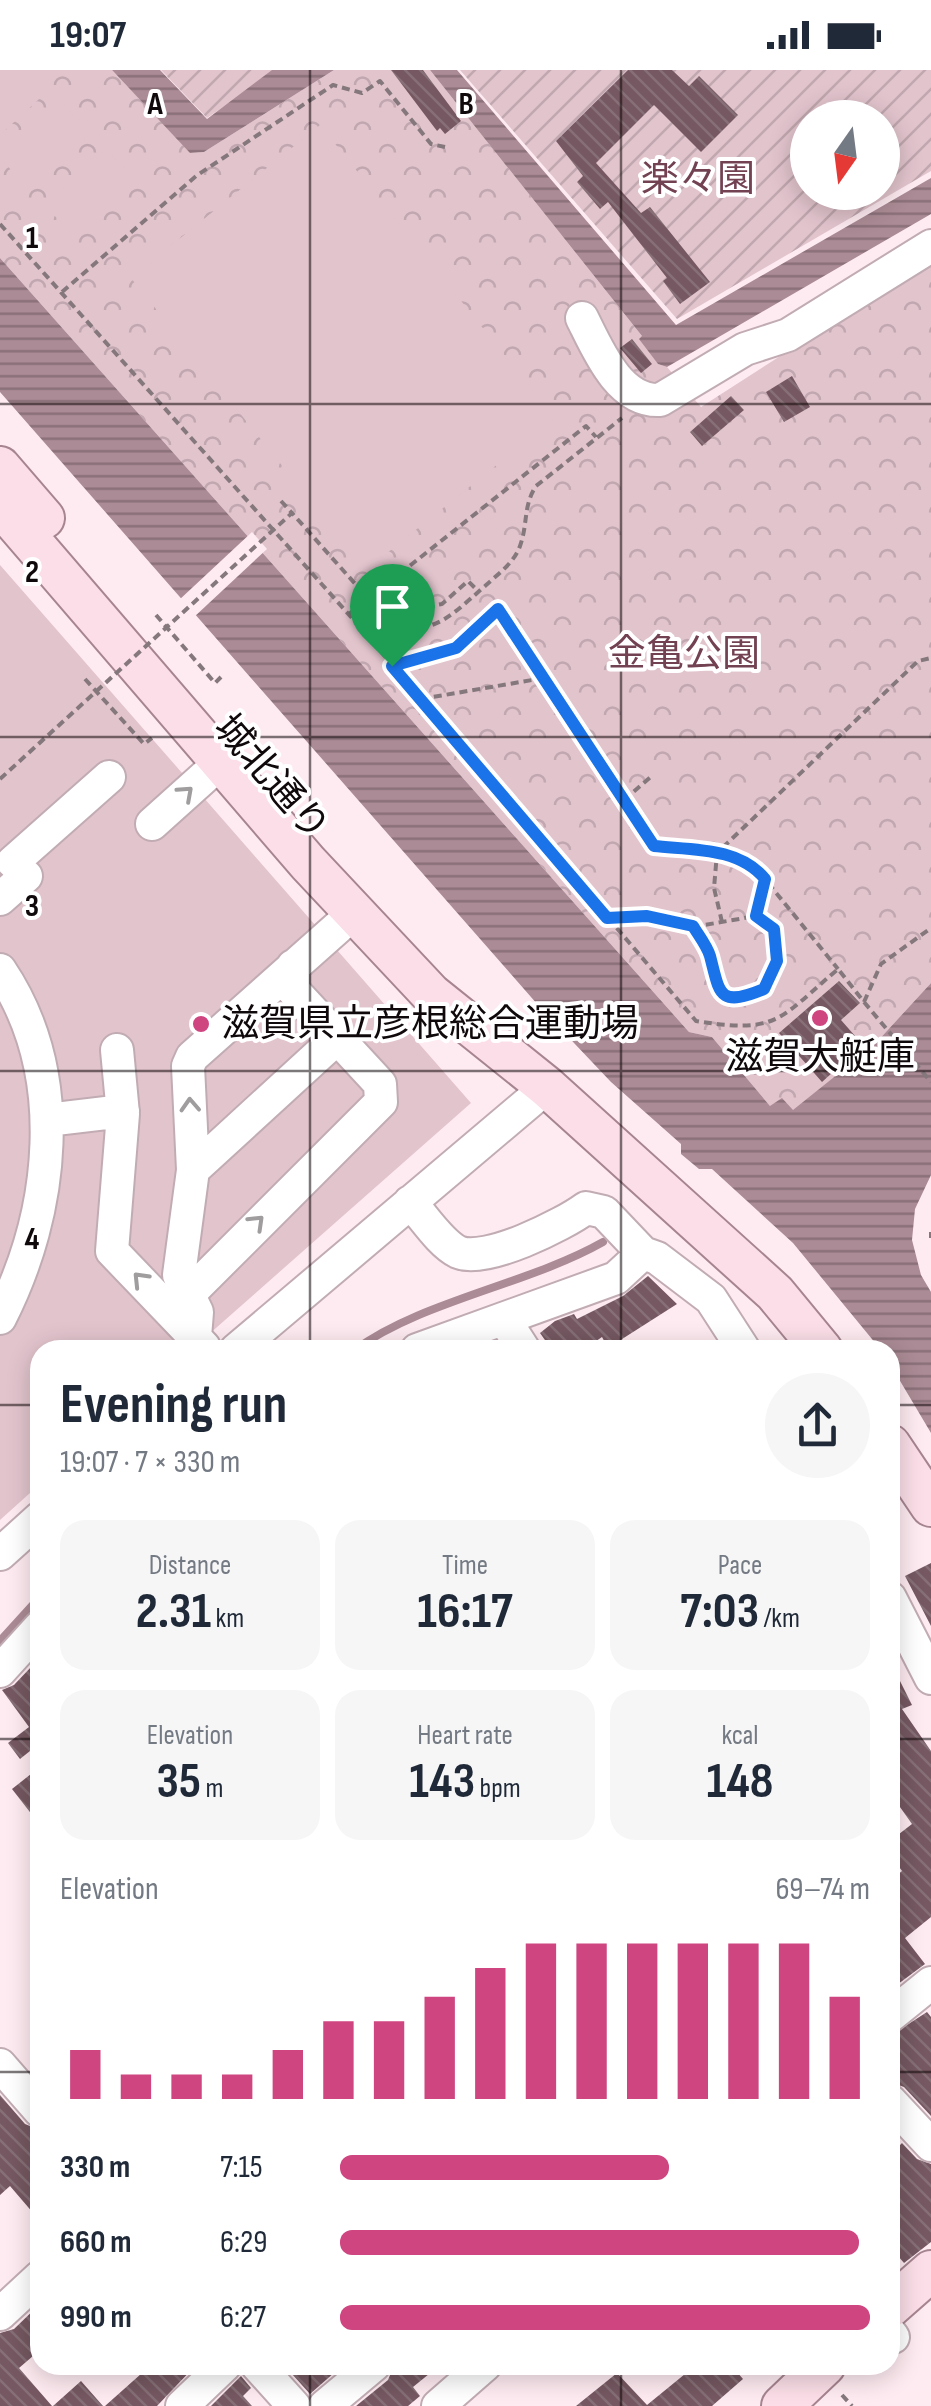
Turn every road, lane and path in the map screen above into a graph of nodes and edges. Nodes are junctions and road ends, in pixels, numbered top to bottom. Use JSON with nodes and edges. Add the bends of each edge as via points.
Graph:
{"nodes":[{"id":1,"x":445,"y":147,"type":"dead end"},
{"id":2,"x":0,"y":224,"type":"edge"},
{"id":3,"x":931,"y":246,"type":"edge"},
{"id":4,"x":62,"y":292,"type":"junction"},
{"id":5,"x":582,"y":318,"type":"dead end"},
{"id":6,"x":603,"y":432,"type":"dead end"},
{"id":7,"x":596,"y":437,"type":"junction"},
{"id":8,"x":0,"y":466,"type":"edge"},
{"id":9,"x":281,"y":501,"type":"dead end"},
{"id":10,"x":0,"y":505,"type":"edge"},
{"id":11,"x":292,"y":513,"type":"junction"},
{"id":12,"x":383,"y":588,"type":"junction"},
{"id":13,"x":478,"y":593,"type":"junction"},
{"id":14,"x":349,"y":614,"type":"junction"},
{"id":15,"x":156,"y":615,"type":"dead end"},
{"id":16,"x":166,"y":628,"type":"junction"},
{"id":17,"x":931,"y":658,"type":"edge"},
{"id":18,"x":392,"y":666,"type":"junction"},
{"id":19,"x":221,"y":678,"type":"dead end"},
{"id":20,"x":544,"y":678,"type":"junction"},
{"id":21,"x":85,"y":679,"type":"dead end"},
{"id":22,"x":96,"y":691,"type":"junction"},
{"id":23,"x":421,"y":700,"type":"junction"},
{"id":24,"x":152,"y":738,"type":"dead end"},
{"id":25,"x":221,"y":762,"type":"junction"},
{"id":26,"x":652,"y":775,"type":"dead end"},
{"id":27,"x":109,"y":777,"type":"dead end"},
{"id":28,"x":0,"y":779,"type":"edge"},
{"id":29,"x":624,"y":800,"type":"junction"},
{"id":30,"x":152,"y":824,"type":"dead end"},
{"id":31,"x":717,"y":853,"type":"junction"},
{"id":32,"x":10,"y":860,"type":"edge"},
{"id":33,"x":765,"y":879,"type":"junction"},
{"id":34,"x":0,"y":898,"type":"edge"},
{"id":35,"x":354,"y":913,"type":"junction"},
{"id":36,"x":756,"y":916,"type":"junction"},
{"id":37,"x":607,"y":918,"type":"junction"},
{"id":38,"x":722,"y":922,"type":"junction"},
{"id":39,"x":693,"y":926,"type":"junction"},
{"id":40,"x":931,"y":928,"type":"edge"},
{"id":41,"x":293,"y":966,"type":"junction"},
{"id":42,"x":838,"y":969,"type":"junction"},
{"id":43,"x":0,"y":970,"type":"edge"},
{"id":44,"x":864,"y":1002,"type":"junction"},
{"id":45,"x":336,"y":1039,"type":"junction"},
{"id":46,"x":116,"y":1050,"type":"dead end"},
{"id":47,"x":931,"y":1082,"type":"edge"},
{"id":48,"x":546,"y":1087,"type":"junction"},
{"id":49,"x":122,"y":1111,"type":"junction"},
{"id":50,"x":47,"y":1120,"type":"junction"},
{"id":51,"x":192,"y":1170,"type":"junction"},
{"id":52,"x":410,"y":1202,"type":"junction"},
{"id":53,"x":643,"y":1253,"type":"junction"},
{"id":54,"x":190,"y":1292,"type":"junction"},
{"id":55,"x":0,"y":1318,"type":"edge"},
{"id":56,"x":504,"y":1319,"type":"junction"},
{"id":57,"x":197,"y":1340,"type":"edge"},
{"id":58,"x":201,"y":1340,"type":"edge"},
{"id":59,"x":248,"y":1340,"type":"edge"},
{"id":60,"x":445,"y":1340,"type":"edge"},
{"id":61,"x":518,"y":1340,"type":"edge"},
{"id":62,"x":738,"y":1340,"type":"edge"},
{"id":63,"x":814,"y":1340,"type":"edge"},
{"id":64,"x":900,"y":1460,"type":"edge"},
{"id":65,"x":931,"y":1506,"type":"edge"},
{"id":66,"x":30,"y":1527,"type":"edge"},
{"id":67,"x":0,"y":1554,"type":"edge"},
{"id":68,"x":900,"y":1618,"type":"edge"},
{"id":69,"x":30,"y":1638,"type":"edge"},
{"id":70,"x":0,"y":1671,"type":"edge"},
{"id":71,"x":931,"y":1678,"type":"edge"},
{"id":72,"x":931,"y":1983,"type":"edge"},
{"id":73,"x":900,"y":2008,"type":"edge"},
{"id":74,"x":0,"y":2064,"type":"edge"},
{"id":75,"x":30,"y":2099,"type":"edge"},
{"id":76,"x":931,"y":2271,"type":"edge"},
{"id":77,"x":30,"y":2286,"type":"edge"},
{"id":78,"x":0,"y":2314,"type":"edge"},
{"id":79,"x":900,"y":2314,"type":"edge"},
{"id":80,"x":215,"y":2375,"type":"edge"},
{"id":81,"x":266,"y":2375,"type":"edge"},
{"id":82,"x":362,"y":2375,"type":"edge"},
{"id":83,"x":474,"y":2375,"type":"edge"},
{"id":84,"x":815,"y":2375,"type":"edge"},
{"id":85,"x":182,"y":2406,"type":"edge"},
{"id":86,"x":294,"y":2406,"type":"edge"},
{"id":87,"x":325,"y":2406,"type":"edge"},
{"id":88,"x":438,"y":2406,"type":"edge"},
{"id":89,"x":782,"y":2406,"type":"edge"}],
"edges":[{"from":1,"to":4,"type":"path","via":[[431,144],[380,81],[362,93],[333,85],[196,176]]},
{"from":2,"to":4,"type":"path"},
{"from":3,"to":5,"type":"street","via":[[788,335],[744,349],[660,400],[626,388]]},
{"from":4,"to":14,"type":"path"},
{"from":6,"to":7,"type":"path"},
{"from":7,"to":12,"type":"path","via":[[586,426]]},
{"from":7,"to":13,"type":"path","via":[[536,486],[520,548]]},
{"from":8,"to":48,"type":"main road","name":"城北通り"},
{"from":9,"to":11,"type":"path"},
{"from":10,"to":25,"type":"main road","name":"城北通り"},
{"from":11,"to":13,"type":"path","bridge":true,"via":[[391,620],[430,627]]},
{"from":11,"to":16,"type":"path","bridge":true},
{"from":12,"to":13,"type":"path","via":[[408,610],[442,604],[468,580]]},
{"from":12,"to":14,"type":"path"},
{"from":14,"to":18,"type":"path"},
{"from":15,"to":16,"type":"path"},
{"from":16,"to":19,"type":"path","bridge":true,"via":[[215,683]]},
{"from":16,"to":22,"type":"path","bridge":true},
{"from":17,"to":31,"type":"path","via":[[918,660]]},
{"from":18,"to":20,"type":"path","via":[[456,648],[498,609]]},
{"from":18,"to":23,"type":"path"},
{"from":20,"to":23,"type":"path"},
{"from":20,"to":29,"type":"path"},
{"from":21,"to":22,"type":"path"},
{"from":22,"to":24,"type":"path","bridge":true,"via":[[144,744]]},
{"from":22,"to":28,"type":"path","bridge":true},
{"from":23,"to":37,"type":"path"},
{"from":30,"to":25,"type":"street","one_way":true},
{"from":25,"to":35,"type":"main road","name":"城北通り"},
{"from":26,"to":29,"type":"path"},
{"from":27,"to":32,"type":"street"},
{"from":29,"to":31,"type":"path","via":[[654,846]]},
{"from":31,"to":33,"type":"path","via":[[751,862]]},
{"from":31,"to":38,"type":"path","via":[[714,888]]},
{"from":32,"to":34,"type":"street"},
{"from":33,"to":36,"type":"path"},
{"from":33,"to":42,"type":"path"},
{"from":35,"to":41,"type":"street"},
{"from":35,"to":48,"type":"main road","name":"城北通り","via":[[431,994]]},
{"from":36,"to":38,"type":"path"},
{"from":36,"to":39,"type":"path","via":[[774,929],[777,961],[764,989],[741,998],[724,994],[713,981],[709,953]]},
{"from":37,"to":39,"type":"path","via":[[647,916]]},
{"from":37,"to":42,"type":"path","via":[[696,1022],[774,1024]]},
{"from":38,"to":39,"type":"path"},
{"from":40,"to":44,"type":"path","via":[[882,964]]},
{"from":41,"to":45,"type":"street","via":[[293,990]]},
{"from":51,"to":41,"type":"street","one_way":true,"via":[[192,1057]]},
{"from":42,"to":44,"type":"path"},
{"from":43,"to":50,"type":"street","via":[[31,1038]]},
{"from":44,"to":47,"type":"path"},
{"from":45,"to":51,"type":"street"},
{"from":54,"to":45,"type":"street","one_way":true,"via":[[381,1102],[380,1084]]},
{"from":46,"to":49,"type":"street"},
{"from":48,"to":52,"type":"street"},
{"from":48,"to":63,"type":"main road","name":"城北通り","via":[[776,1292]]},
{"from":49,"to":50,"type":"street"},
{"from":57,"to":49,"type":"street","one_way":true,"via":[[112,1251]]},
{"from":50,"to":55,"type":"street","via":[[37,1232]]},
{"from":51,"to":54,"type":"street","via":[[179,1274]]},
{"from":52,"to":53,"type":"street","via":[[454,1251],[476,1258],[568,1222],[586,1208],[604,1212]]},
{"from":52,"to":59,"type":"street"},
{"from":53,"to":56,"type":"street","via":[[616,1278]]},
{"from":53,"to":62,"type":"street","via":[[711,1299]]},
{"from":54,"to":58,"type":"street"},
{"from":56,"to":60,"type":"street"},
{"from":56,"to":61,"type":"street"},
{"from":64,"to":65,"type":"main road"},
{"from":66,"to":67,"type":"street"},
{"from":68,"to":71,"type":"street"},
{"from":69,"to":70,"type":"street"},
{"from":72,"to":73,"type":"street"},
{"from":74,"to":75,"type":"street"},
{"from":76,"to":79,"type":"main road"},
{"from":77,"to":78,"type":"street"},
{"from":80,"to":85,"type":"street"},
{"from":81,"to":86,"type":"street"},
{"from":82,"to":87,"type":"street"},
{"from":83,"to":88,"type":"street"},
{"from":84,"to":89,"type":"main road"}]}
